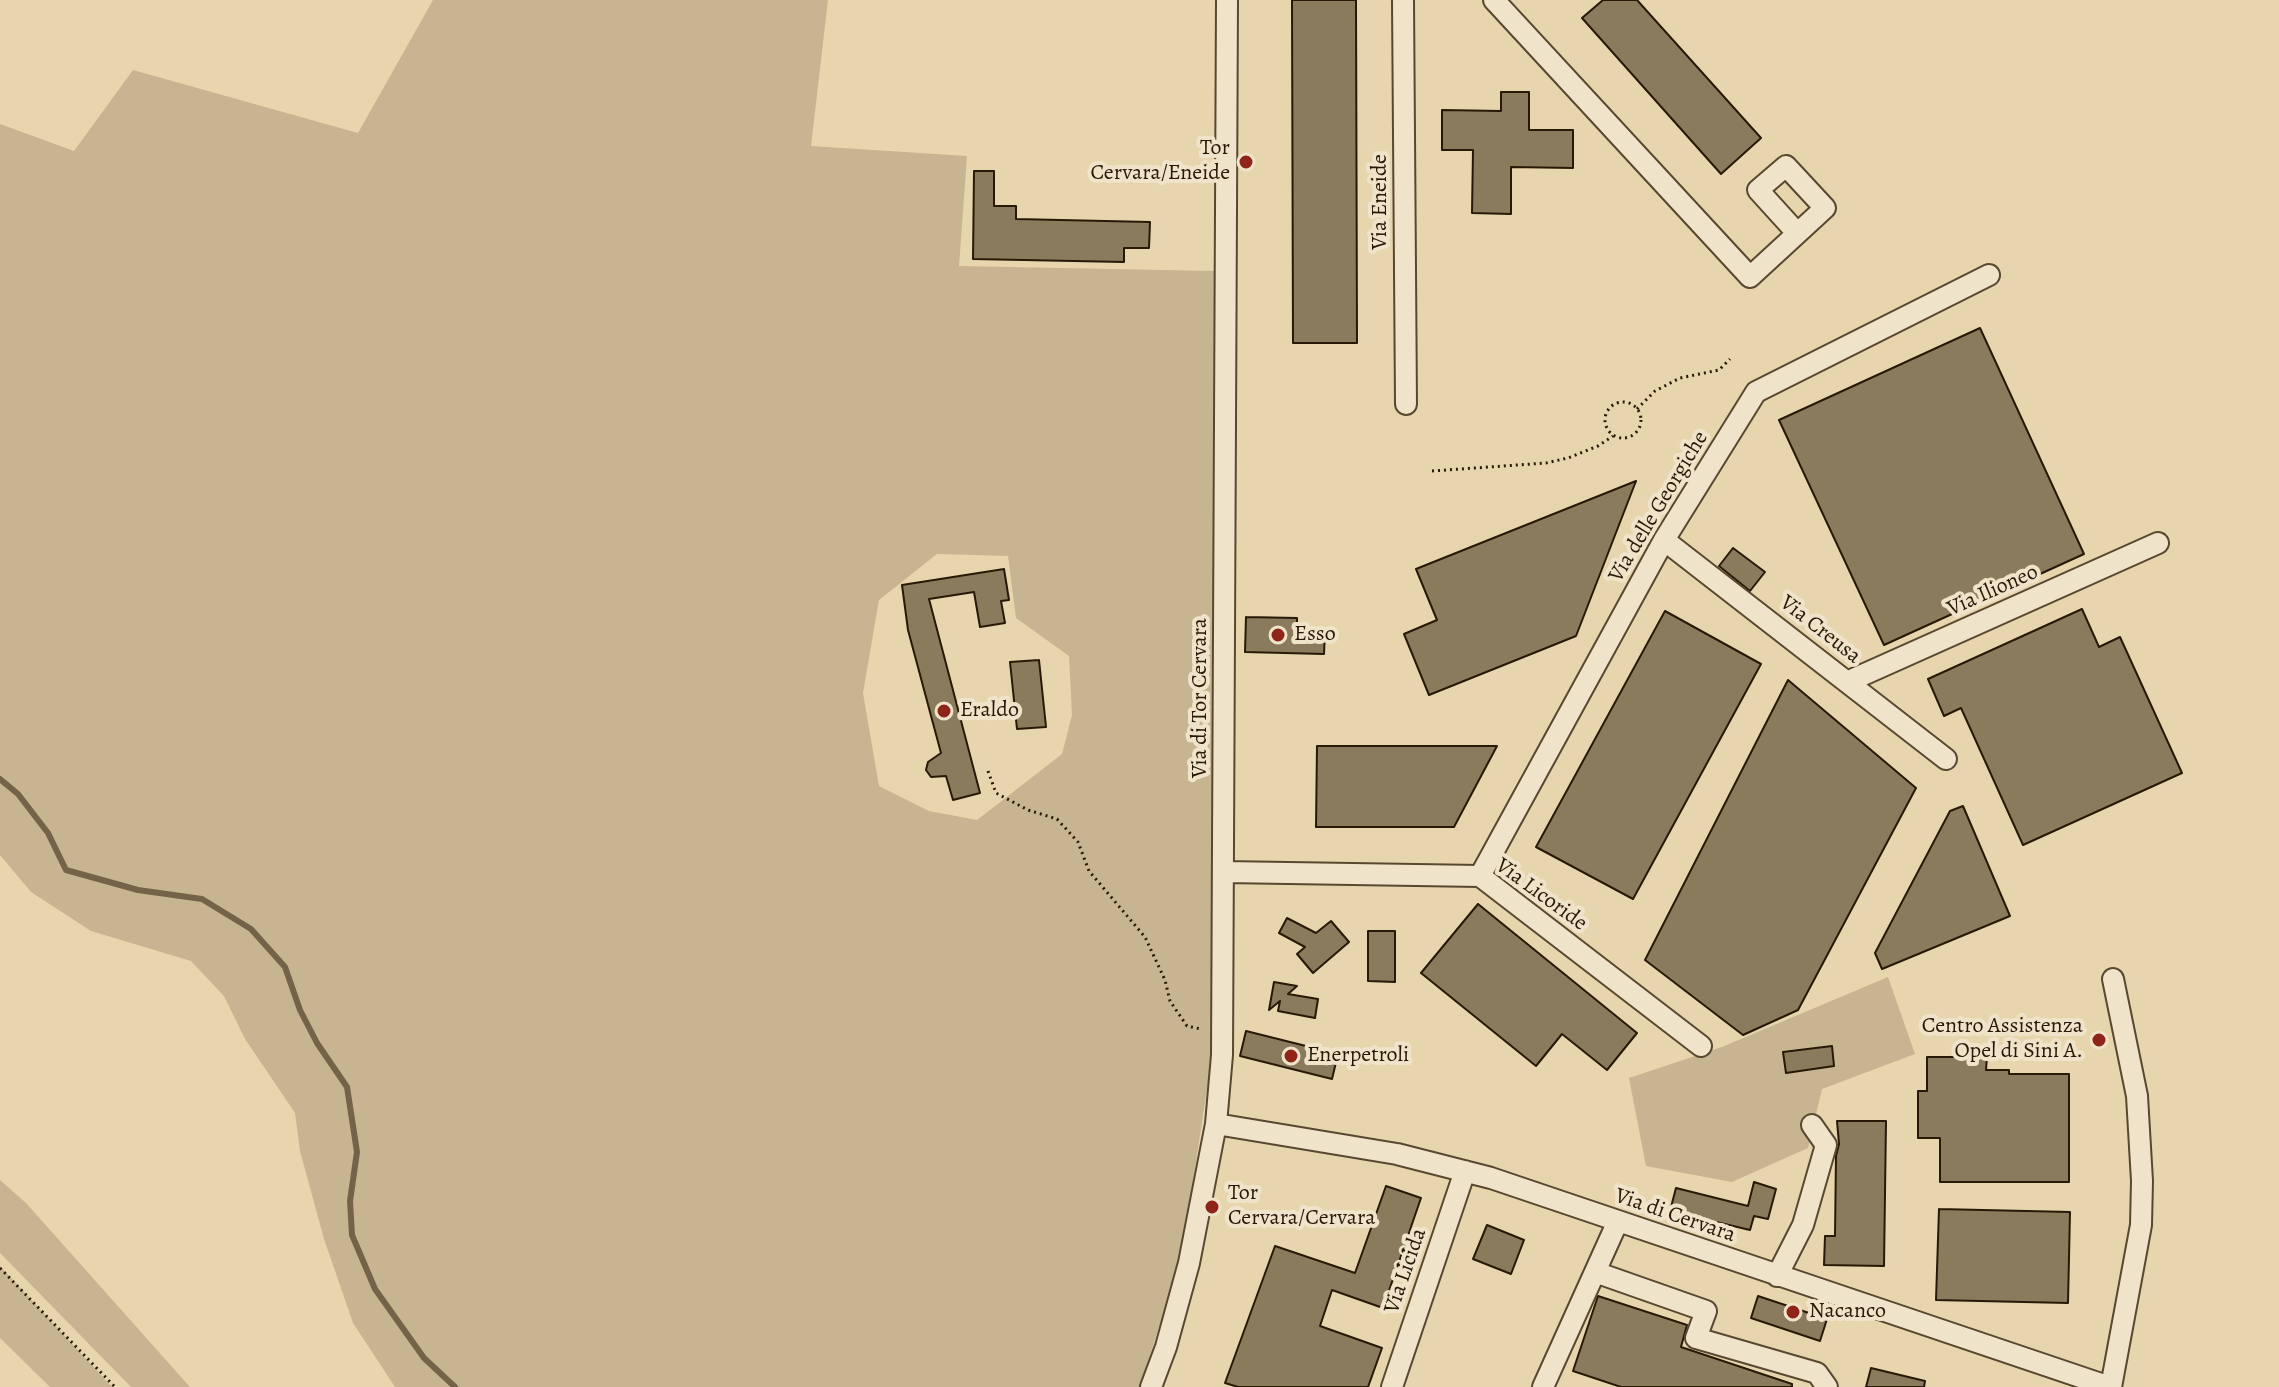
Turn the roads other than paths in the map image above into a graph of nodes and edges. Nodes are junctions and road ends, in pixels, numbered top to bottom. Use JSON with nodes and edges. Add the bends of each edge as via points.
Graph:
{"nodes":[{"id":1,"x":1227,"y":0,"type":"edge"},
{"id":2,"x":1403,"y":0,"type":"edge"},
{"id":3,"x":1494,"y":0,"type":"edge"},
{"id":4,"x":1797,"y":233,"type":"dead end"},
{"id":5,"x":1989,"y":275,"type":"dead end"},
{"id":6,"x":1406,"y":404,"type":"dead end"},
{"id":7,"x":1664,"y":540,"type":"junction"},
{"id":8,"x":2158,"y":543,"type":"dead end"},
{"id":9,"x":1847,"y":682,"type":"junction"},
{"id":10,"x":1946,"y":759,"type":"dead end"},
{"id":11,"x":1224,"y":872,"type":"junction"},
{"id":12,"x":1480,"y":876,"type":"junction"},
{"id":13,"x":2113,"y":979,"type":"dead end"},
{"id":14,"x":1701,"y":1046,"type":"dead end"},
{"id":15,"x":1216,"y":1124,"type":"junction"},
{"id":16,"x":1812,"y":1125,"type":"dead end"},
{"id":17,"x":1465,"y":1171,"type":"junction"},
{"id":18,"x":1618,"y":1221,"type":"junction"},
{"id":19,"x":1595,"y":1272,"type":"junction"},
{"id":20,"x":1777,"y":1276,"type":"junction"},
{"id":21,"x":1151,"y":1387,"type":"edge"},
{"id":22,"x":1392,"y":1387,"type":"edge"},
{"id":23,"x":1543,"y":1387,"type":"edge"},
{"id":24,"x":1827,"y":1387,"type":"edge"},
{"id":25,"x":2110,"y":1387,"type":"edge"}],
"edges":[{"from":1,"to":11,"type":"street","name":"Via di Tor Cervara"},
{"from":2,"to":6,"type":"street","name":"Via Eneide"},
{"from":3,"to":4,"type":"street","via":[[1750,277]]},
{"from":5,"to":7,"type":"street","name":"Via delle Georgiche","via":[[1756,392]]},
{"from":7,"to":9,"type":"street","name":"Via Creusa"},
{"from":7,"to":12,"type":"street","name":"Via delle Georgiche"},
{"from":8,"to":9,"type":"street","name":"Via Ilioneo"},
{"from":9,"to":10,"type":"street","name":"Via Creusa"},
{"from":11,"to":12,"type":"street","name":"Via Licoride"},
{"from":11,"to":15,"type":"street","name":"Via di Tor Cervara"},
{"from":12,"to":14,"type":"street","name":"Via Licoride"},
{"from":13,"to":25,"type":"street","via":[[2137,1096],[2142,1181],[2141,1225]]},
{"from":15,"to":17,"type":"street","name":"Via di Cervara","via":[[1397,1154]]},
{"from":15,"to":21,"type":"street","name":"Via di Tor Cervara","via":[[1184,1284]]},
{"from":16,"to":20,"type":"street","via":[[1826,1145],[1803,1225]]},
{"from":17,"to":18,"type":"street","name":"Via di Cervara"},
{"from":17,"to":22,"type":"street","name":"Via Licida"},
{"from":18,"to":19,"type":"street"},
{"from":18,"to":20,"type":"street","name":"Via di Cervara"},
{"from":19,"to":23,"type":"street"},
{"from":19,"to":24,"type":"street","via":[[1706,1311],[1696,1338],[1817,1373]]},
{"from":20,"to":25,"type":"street","name":"Via di Cervara"}]}
